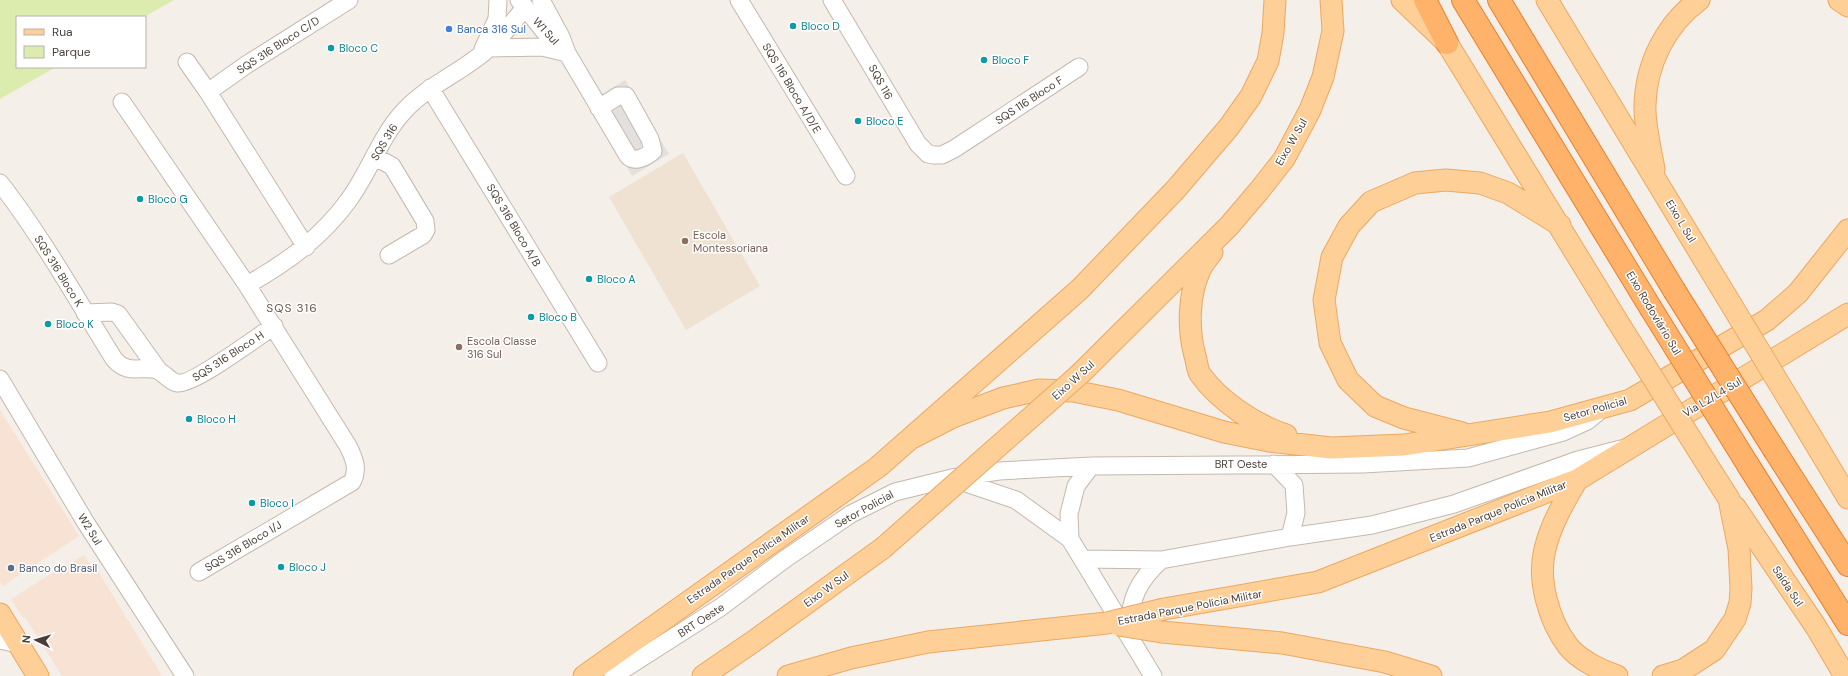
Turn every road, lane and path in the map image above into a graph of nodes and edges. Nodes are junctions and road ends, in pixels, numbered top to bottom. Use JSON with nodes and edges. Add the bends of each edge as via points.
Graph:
{"nodes":[{"id":1,"x":350,"y":0,"type":"edge"},
{"id":2,"x":498,"y":0,"type":"edge"},
{"id":3,"x":541,"y":0,"type":"edge"},
{"id":4,"x":739,"y":0,"type":"edge"},
{"id":5,"x":832,"y":0,"type":"edge"},
{"id":6,"x":1275,"y":0,"type":"edge"},
{"id":7,"x":1331,"y":0,"type":"edge"},
{"id":8,"x":1402,"y":0,"type":"edge"},
{"id":9,"x":1425,"y":0,"type":"edge"},
{"id":10,"x":1464,"y":0,"type":"edge"},
{"id":11,"x":1499,"y":0,"type":"edge"},
{"id":12,"x":1547,"y":0,"type":"edge"},
{"id":13,"x":1699,"y":0,"type":"edge"},
{"id":14,"x":1839,"y":0,"type":"edge"},
{"id":15,"x":522,"y":4,"type":"edge"},
{"id":16,"x":1848,"y":6,"type":"edge"},
{"id":17,"x":1446,"y":43,"type":"junction"},
{"id":18,"x":484,"y":52,"type":"junction"},
{"id":19,"x":567,"y":53,"type":"junction"},
{"id":20,"x":187,"y":62,"type":"dead end"},
{"id":21,"x":1079,"y":68,"type":"dead end"},
{"id":22,"x":430,"y":88,"type":"junction"},
{"id":23,"x":208,"y":92,"type":"junction"},
{"id":24,"x":122,"y":102,"type":"dead end"},
{"id":25,"x":599,"y":108,"type":"dead end"},
{"id":26,"x":980,"y":133,"type":"joint"},
{"id":27,"x":375,"y":157,"type":"junction"},
{"id":28,"x":846,"y":176,"type":"dead end"},
{"id":29,"x":1656,"y":179,"type":"junction"},
{"id":30,"x":0,"y":183,"type":"edge"},
{"id":31,"x":1560,"y":225,"type":"junction"},
{"id":32,"x":1229,"y":226,"type":"junction"},
{"id":33,"x":1848,"y":230,"type":"edge"},
{"id":34,"x":306,"y":246,"type":"junction"},
{"id":35,"x":389,"y":255,"type":"dead end"},
{"id":36,"x":247,"y":285,"type":"junction"},
{"id":37,"x":85,"y":313,"type":"junction"},
{"id":38,"x":1848,"y":314,"type":"edge"},
{"id":39,"x":274,"y":326,"type":"junction"},
{"id":40,"x":598,"y":363,"type":"dead end"},
{"id":41,"x":159,"y":371,"type":"junction"},
{"id":42,"x":0,"y":379,"type":"edge"},
{"id":43,"x":1605,"y":407,"type":"junction"},
{"id":44,"x":1471,"y":436,"type":"junction"},
{"id":45,"x":910,"y":439,"type":"junction"},
{"id":46,"x":1631,"y":447,"type":"junction"},
{"id":47,"x":1331,"y":448,"type":"junction"},
{"id":48,"x":1274,"y":464,"type":"junction"},
{"id":49,"x":1091,"y":466,"type":"junction"},
{"id":50,"x":952,"y":478,"type":"junction"},
{"id":51,"x":1576,"y":480,"type":"junction"},
{"id":52,"x":1842,"y":480,"type":"edge"},
{"id":53,"x":1848,"y":498,"type":"edge"},
{"id":54,"x":1729,"y":499,"type":"junction"},
{"id":55,"x":1290,"y":537,"type":"junction"},
{"id":56,"x":1070,"y":539,"type":"junction"},
{"id":57,"x":784,"y":559,"type":"joint"},
{"id":58,"x":1083,"y":559,"type":"junction"},
{"id":59,"x":1161,"y":560,"type":"junction"},
{"id":60,"x":1848,"y":565,"type":"edge"},
{"id":61,"x":199,"y":572,"type":"dead end"},
{"id":62,"x":0,"y":614,"type":"edge"},
{"id":63,"x":1107,"y":623,"type":"junction"},
{"id":64,"x":1848,"y":624,"type":"edge"},
{"id":65,"x":1130,"y":641,"type":"junction"},
{"id":66,"x":9,"y":642,"type":"edge"},
{"id":67,"x":38,"y":676,"type":"edge"},
{"id":68,"x":185,"y":676,"type":"edge"},
{"id":69,"x":584,"y":676,"type":"edge"},
{"id":70,"x":613,"y":676,"type":"edge"},
{"id":71,"x":703,"y":676,"type":"edge"},
{"id":72,"x":788,"y":676,"type":"edge"},
{"id":73,"x":1153,"y":676,"type":"edge"},
{"id":74,"x":1430,"y":676,"type":"edge"},
{"id":75,"x":1617,"y":676,"type":"edge"},
{"id":76,"x":1663,"y":676,"type":"edge"},
{"id":77,"x":1845,"y":676,"type":"edge"}],
"edges":[{"from":1,"to":23,"type":"street","name":"SQS 316 Bloco C/D"},
{"from":2,"to":18,"type":"street","via":[[497,19]]},
{"from":3,"to":19,"type":"street","name":"W1 Sul"},
{"from":4,"to":28,"type":"street","name":"SQS 116 Bloco A/D/E"},
{"from":5,"to":26,"type":"street","name":"SQS 116","via":[[923,150],[934,155],[942,155]]},
{"from":6,"to":45,"type":"main road","via":[[1268,61],[1251,96],[1229,127],[1176,189],[1080,289]]},
{"from":7,"to":32,"type":"main road","name":"Eixo W Sul","via":[[1333,31],[1323,77],[1310,110],[1284,158]]},
{"from":8,"to":17,"type":"main road"},
{"from":9,"to":17,"type":"highway"},
{"from":10,"to":64,"type":"highway","name":"Eixo Rodoviário Sul","bridge":true,"via":[[1650,307]]},
{"from":11,"to":60,"type":"highway","bridge":true,"via":[[1674,290]]},
{"from":12,"to":29,"type":"main road","name":"Eixo L Sul"},
{"from":13,"to":29,"type":"main road","via":[[1686,10],[1665,36],[1650,70],[1644,106]]},
{"from":14,"to":16,"type":"main road"},
{"from":15,"to":18,"type":"street","name":"SQS 316"},
{"from":15,"to":19,"type":"street","name":"W1 Sul","via":[[544,31]]},
{"from":17,"to":31,"type":"main road","name":"Saída Sul"},
{"from":18,"to":19,"type":"street","via":[[542,47]]},
{"from":18,"to":22,"type":"street","name":"SQS 316"},
{"from":19,"to":25,"type":"street"},
{"from":20,"to":23,"type":"street"},
{"from":21,"to":26,"type":"street","name":"SQS 116 Bloco F"},
{"from":22,"to":27,"type":"street","name":"SQS 316","via":[[404,111]]},
{"from":22,"to":40,"type":"street","name":"SQS 316 Bloco A/B"},
{"from":23,"to":34,"type":"street"},
{"from":24,"to":36,"type":"street"},
{"from":27,"to":34,"type":"street","name":"SQS 316","via":[[349,201]]},
{"from":27,"to":35,"type":"street","via":[[392,166],[425,222],[426,230],[423,235]]},
{"from":29,"to":52,"type":"main road","name":"Eixo L Sul","bridge":true,"via":[[1809,433]]},
{"from":30,"to":37,"type":"street","name":"SQS 316 Bloco K","via":[[15,202]]},
{"from":31,"to":44,"type":"main road","via":[[1508,193],[1480,183],[1446,180],[1415,183],[1371,202],[1349,226],[1332,256],[1324,300],[1330,343],[1348,380],[1375,406],[1404,418]]},
{"from":31,"to":54,"type":"main road","name":"Saída Sul","bridge":true},
{"from":32,"to":47,"type":"main road","via":[[1200,270],[1193,291],[1190,320],[1192,344],[1200,373],[1225,401],[1251,420],[1282,433]]},
{"from":32,"to":71,"type":"main road","name":"Eixo W Sul","bridge":true,"via":[[1080,374],[882,548]]},
{"from":33,"to":43,"type":"main road","name":"Setor Policial","via":[[1798,293],[1767,320],[1630,400]]},
{"from":34,"to":36,"type":"street","name":"SQS 316"},
{"from":36,"to":39,"type":"street"},
{"from":37,"to":41,"type":"street","name":"SQS 316 Bloco K","via":[[116,362],[130,370]]},
{"from":37,"to":41,"type":"street","via":[[118,314]]},
{"from":38,"to":46,"type":"main road","name":"Via L2/L4 Sul"},
{"from":39,"to":41,"type":"street","name":"SQS 316 Bloco H","via":[[184,383],[173,382]]},
{"from":39,"to":61,"type":"street","name":"SQS 316 Bloco I/J","via":[[345,441],[353,456],[355,476],[352,482]]},
{"from":42,"to":68,"type":"street","name":"W2 Sul","via":[[86,523]]},
{"from":43,"to":44,"type":"main road","name":"Setor Policial","via":[[1550,422]]},
{"from":43,"to":48,"type":"street","via":[[1563,432],[1468,458],[1363,464]]},
{"from":44,"to":47,"type":"main road","name":"Setor Policial","via":[[1404,446]]},
{"from":45,"to":47,"type":"main road","via":[[953,417],[1003,398],[1039,390],[1066,390],[1118,400],[1224,432],[1269,441]]},
{"from":45,"to":69,"type":"main road","name":"Estrada Parque Polícia Militar","via":[[878,467]]},
{"from":46,"to":51,"type":"main road","name":"Via L2/L4 Sul"},
{"from":46,"to":55,"type":"street","via":[[1578,460],[1454,504],[1372,524]]},
{"from":48,"to":49,"type":"street","name":"BRT Oeste"},
{"from":48,"to":55,"type":"street","name":"BRT Oeste","via":[[1294,485],[1296,513]]},
{"from":49,"to":50,"type":"street","name":"BRT Oeste","via":[[999,471]]},
{"from":49,"to":56,"type":"street","via":[[1076,486],[1069,514]]},
{"from":50,"to":56,"type":"street","via":[[1016,500]]},
{"from":50,"to":57,"type":"street","name":"Setor Policial","via":[[895,492],[851,514]]},
{"from":51,"to":63,"type":"main road","name":"Estrada Parque Polícia Militar","bridge":true,"via":[[1318,582],[1164,609]]},
{"from":51,"to":75,"type":"main road","via":[[1552,524],[1544,550],[1542,588],[1554,623],[1569,648],[1599,670]]},
{"from":52,"to":53,"type":"main road"},
{"from":54,"to":76,"type":"main road","via":[[1739,549],[1741,588],[1735,618],[1714,650],[1683,670]]},
{"from":54,"to":77,"type":"main road","name":"Saída Sul","via":[[1816,627]]},
{"from":55,"to":59,"type":"street"},
{"from":56,"to":58,"type":"street"},
{"from":57,"to":70,"type":"street","name":"BRT Oeste","via":[[721,607]]},
{"from":58,"to":59,"type":"street"},
{"from":58,"to":65,"type":"street"},
{"from":59,"to":65,"type":"street","via":[[1149,571],[1133,596]]},
{"from":62,"to":66,"type":"main road"},
{"from":63,"to":72,"type":"main road","name":"Estrada Parque Polícia Militar","via":[[928,642],[851,658]]},
{"from":63,"to":74,"type":"main road","bridge":true,"via":[[1162,632],[1282,643],[1385,662]]},
{"from":65,"to":73,"type":"street"},
{"from":66,"to":67,"type":"main road"}]}
